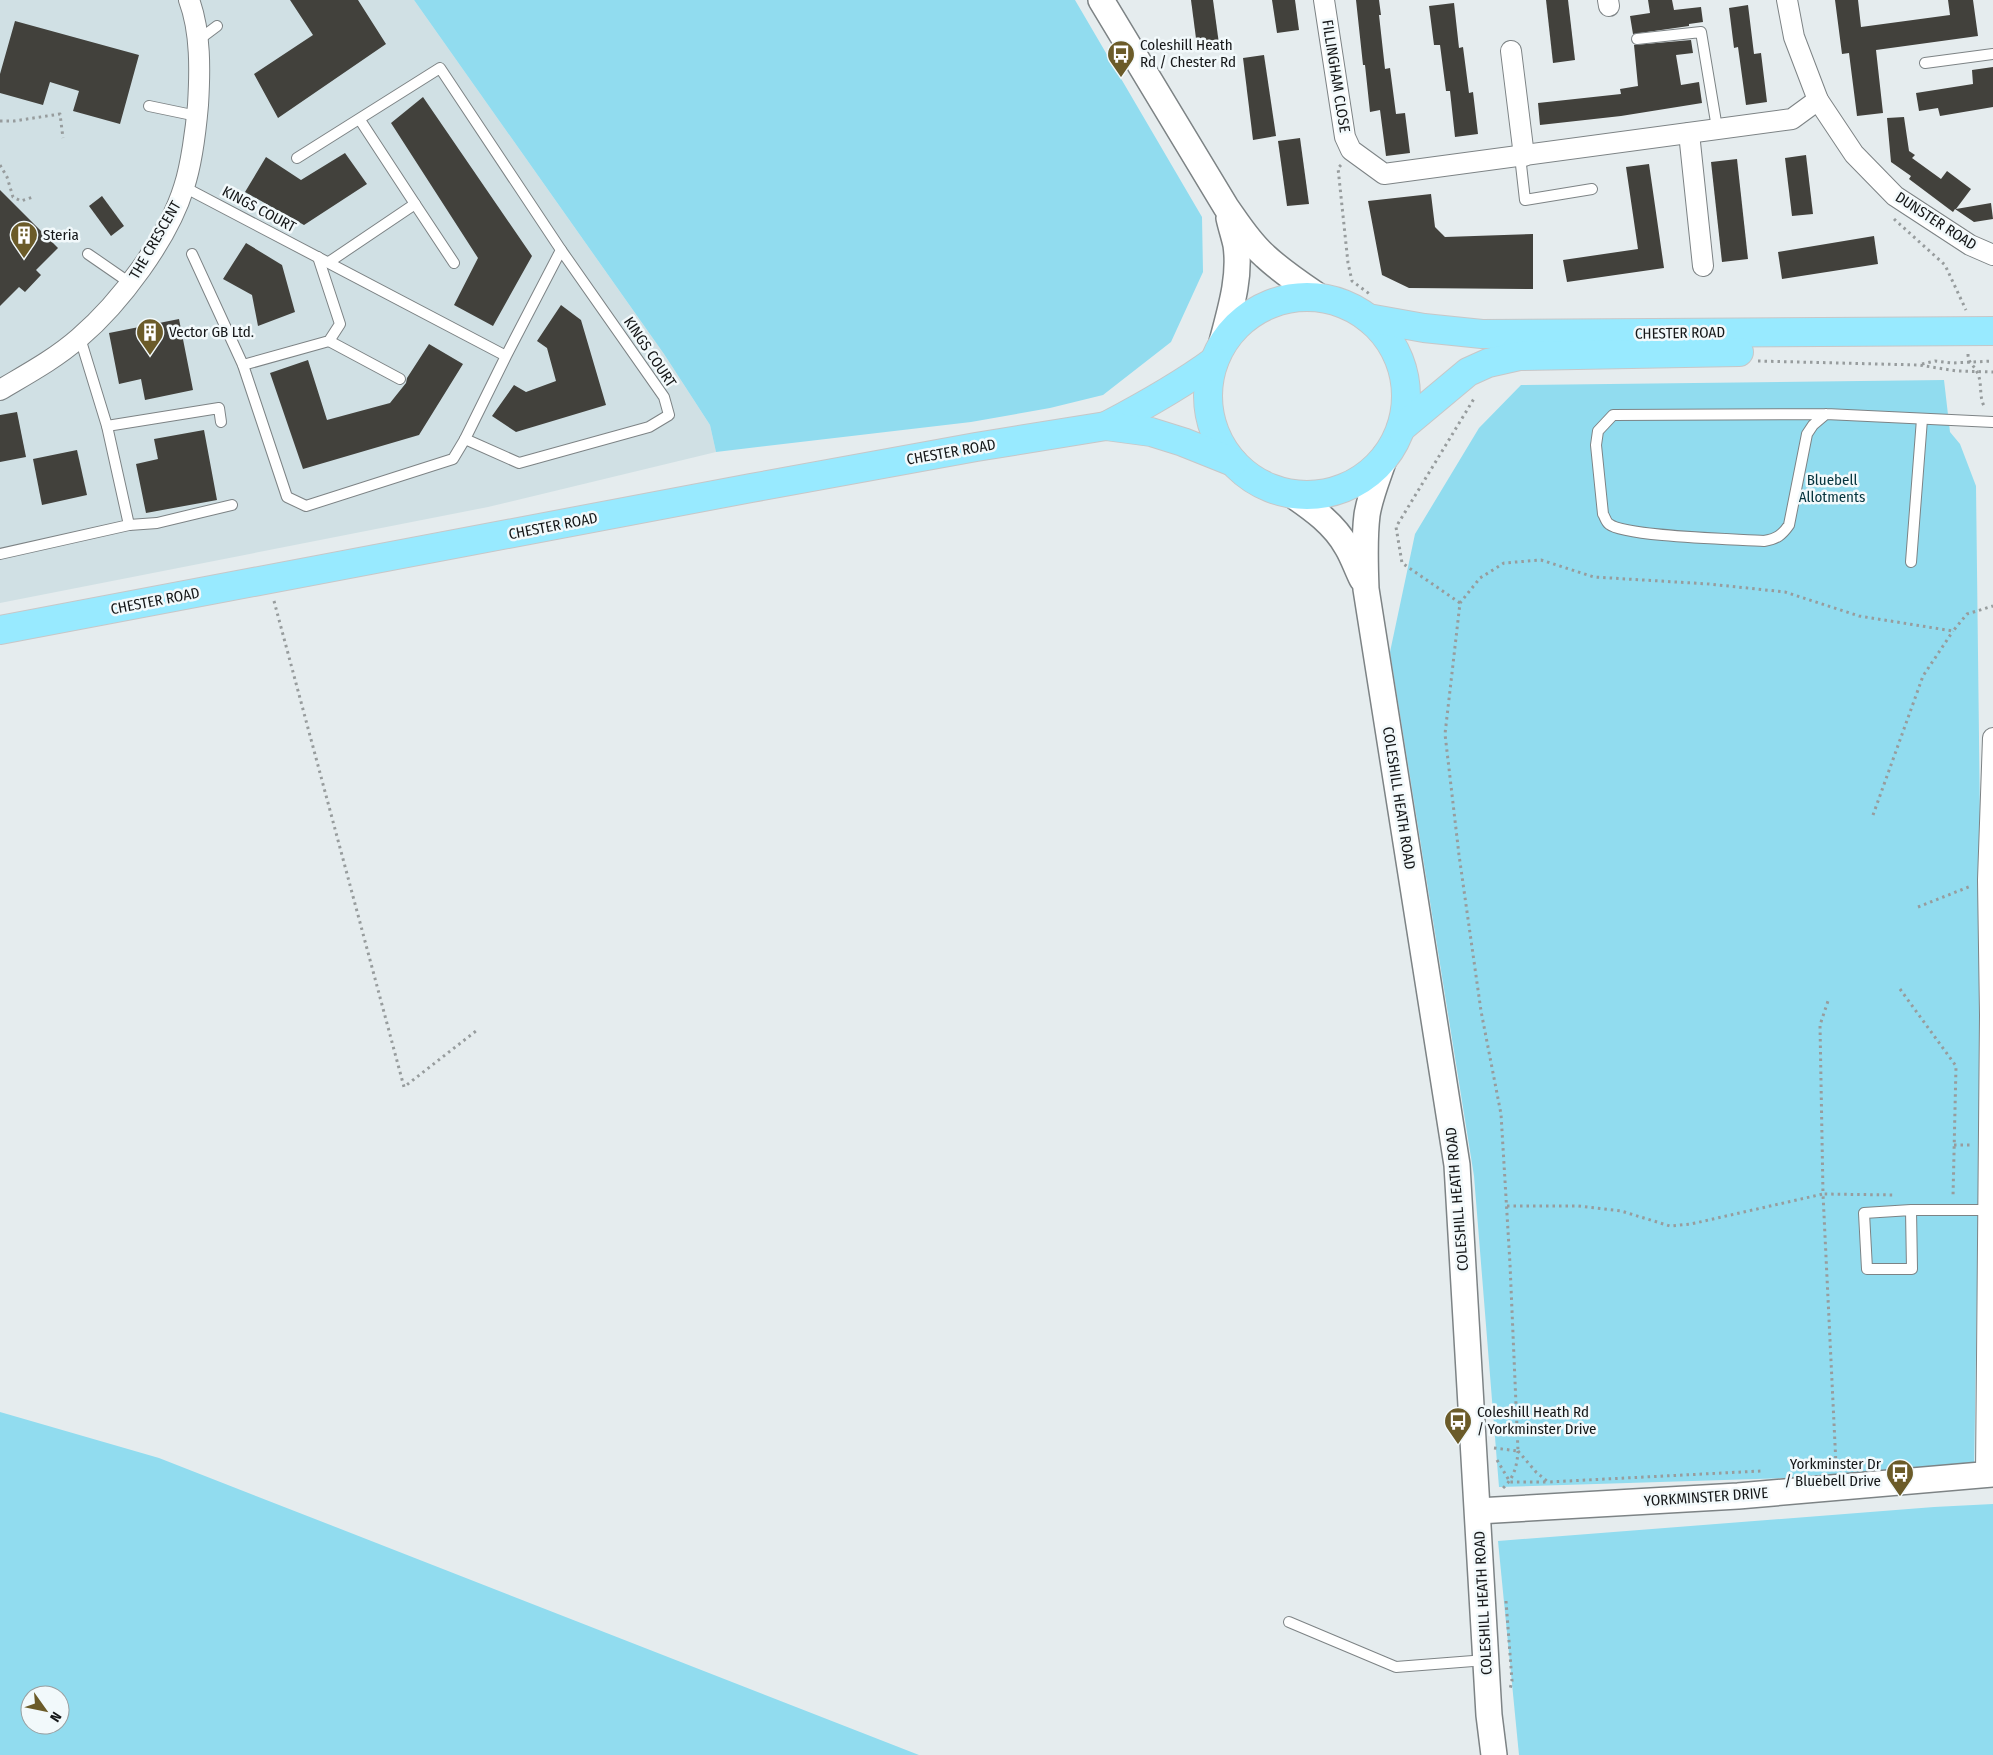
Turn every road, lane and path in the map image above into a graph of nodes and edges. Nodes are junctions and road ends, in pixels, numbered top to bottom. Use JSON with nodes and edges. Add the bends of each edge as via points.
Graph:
{"nodes":[{"id":1,"x":189,"y":0,"type":"edge"},
{"id":2,"x":1101,"y":0,"type":"edge"},
{"id":3,"x":1324,"y":0,"type":"edge"},
{"id":4,"x":1787,"y":0,"type":"edge"},
{"id":5,"x":217,"y":26,"type":"dead end"},
{"id":6,"x":1637,"y":39,"type":"dead end"},
{"id":7,"x":197,"y":41,"type":"junction"},
{"id":8,"x":1511,"y":51,"type":"dead end"},
{"id":9,"x":1993,"y":54,"type":"edge"},
{"id":10,"x":1925,"y":63,"type":"dead end"},
{"id":11,"x":1818,"y":100,"type":"junction"},
{"id":12,"x":149,"y":106,"type":"dead end"},
{"id":13,"x":197,"y":116,"type":"junction"},
{"id":14,"x":360,"y":120,"type":"junction"},
{"id":15,"x":0,"y":121,"type":"edge"},
{"id":16,"x":1717,"y":128,"type":"junction"},
{"id":17,"x":1689,"y":132,"type":"junction"},
{"id":18,"x":63,"y":138,"type":"dead end"},
{"id":19,"x":1353,"y":152,"type":"junction"},
{"id":20,"x":1522,"y":156,"type":"junction"},
{"id":21,"x":297,"y":158,"type":"dead end"},
{"id":22,"x":0,"y":165,"type":"edge"},
{"id":23,"x":184,"y":187,"type":"junction"},
{"id":24,"x":1592,"y":189,"type":"dead end"},
{"id":25,"x":33,"y":197,"type":"dead end"},
{"id":26,"x":415,"y":204,"type":"junction"},
{"id":27,"x":1226,"y":207,"type":"junction"},
{"id":28,"x":1892,"y":218,"type":"dead end"},
{"id":29,"x":561,"y":250,"type":"junction"},
{"id":30,"x":88,"y":254,"type":"dead end"},
{"id":31,"x":192,"y":254,"type":"dead end"},
{"id":32,"x":1993,"y":255,"type":"edge"},
{"id":33,"x":318,"y":257,"type":"junction"},
{"id":34,"x":329,"y":262,"type":"junction"},
{"id":35,"x":454,"y":263,"type":"dead end"},
{"id":36,"x":1702,"y":266,"type":"dead end"},
{"id":37,"x":130,"y":283,"type":"junction"},
{"id":38,"x":1321,"y":298,"type":"junction"},
{"id":39,"x":1371,"y":308,"type":"junction"},
{"id":40,"x":1966,"y":310,"type":"dead end"},
{"id":41,"x":1993,"y":331,"type":"edge"},
{"id":42,"x":80,"y":338,"type":"junction"},
{"id":43,"x":329,"y":342,"type":"junction"},
{"id":44,"x":1218,"y":353,"type":"junction"},
{"id":45,"x":1970,"y":354,"type":"edge"},
{"id":46,"x":506,"y":356,"type":"junction"},
{"id":47,"x":1993,"y":360,"type":"edge"},
{"id":48,"x":243,"y":365,"type":"junction"},
{"id":49,"x":1993,"y":372,"type":"edge"},
{"id":50,"x":1978,"y":373,"type":"junction"},
{"id":51,"x":400,"y":379,"type":"dead end"},
{"id":52,"x":0,"y":390,"type":"edge"},
{"id":53,"x":1477,"y":394,"type":"dead end"},
{"id":54,"x":1826,"y":414,"type":"junction"},
{"id":55,"x":1991,"y":418,"type":"edge"},
{"id":56,"x":1922,"y":419,"type":"junction"},
{"id":57,"x":221,"y":422,"type":"dead end"},
{"id":58,"x":107,"y":426,"type":"junction"},
{"id":59,"x":1106,"y":426,"type":"junction"},
{"id":60,"x":1401,"y":428,"type":"junction"},
{"id":61,"x":465,"y":439,"type":"junction"},
{"id":62,"x":1386,"y":456,"type":"junction"},
{"id":63,"x":1233,"y":462,"type":"junction"},
{"id":64,"x":1291,"y":494,"type":"junction"},
{"id":65,"x":232,"y":505,"type":"dead end"},
{"id":66,"x":129,"y":525,"type":"junction"},
{"id":67,"x":0,"y":554,"type":"edge"},
{"id":68,"x":1911,"y":562,"type":"dead end"},
{"id":69,"x":267,"y":580,"type":"junction"},
{"id":70,"x":1366,"y":589,"type":"junction"},
{"id":71,"x":1460,"y":602,"type":"junction"},
{"id":72,"x":1993,"y":606,"type":"edge"},
{"id":73,"x":0,"y":630,"type":"edge"},
{"id":74,"x":1953,"y":631,"type":"junction"},
{"id":75,"x":1993,"y":738,"type":"edge"},
{"id":76,"x":1873,"y":815,"type":"dead end"},
{"id":77,"x":1991,"y":879,"type":"edge"},
{"id":78,"x":1918,"y":907,"type":"dead end"},
{"id":79,"x":1900,"y":989,"type":"dead end"},
{"id":80,"x":1828,"y":1001,"type":"dead end"},
{"id":81,"x":476,"y":1031,"type":"dead end"},
{"id":82,"x":1991,"y":1127,"type":"edge"},
{"id":83,"x":1823,"y":1194,"type":"junction"},
{"id":84,"x":1903,"y":1196,"type":"dead end"},
{"id":85,"x":1952,"y":1198,"type":"dead end"},
{"id":86,"x":1507,"y":1206,"type":"junction"},
{"id":87,"x":1911,"y":1210,"type":"junction"},
{"id":88,"x":1989,"y":1210,"type":"junction"},
{"id":89,"x":1518,"y":1451,"type":"junction"},
{"id":90,"x":1844,"y":1464,"type":"dead end"},
{"id":91,"x":1836,"y":1465,"type":"junction"},
{"id":92,"x":1826,"y":1466,"type":"dead end"},
{"id":93,"x":1770,"y":1470,"type":"dead end"},
{"id":94,"x":1990,"y":1474,"type":"edge"},
{"id":95,"x":1510,"y":1482,"type":"junction"},
{"id":96,"x":1548,"y":1482,"type":"junction"},
{"id":97,"x":1502,"y":1510,"type":"junction"},
{"id":98,"x":1478,"y":1511,"type":"junction"},
{"id":99,"x":1506,"y":1600,"type":"dead end"},
{"id":100,"x":1289,"y":1622,"type":"dead end"},
{"id":101,"x":1486,"y":1660,"type":"junction"},
{"id":102,"x":1508,"y":1697,"type":"dead end"},
{"id":103,"x":1494,"y":1755,"type":"edge"}],
"edges":[{"from":1,"to":7,"type":"street","name":"THE CRESCENT"},
{"from":2,"to":27,"type":"street"},
{"from":3,"to":19,"type":"street","name":"FILLINGHAM CLOSE","via":[[1344,137]]},
{"from":4,"to":11,"type":"street","name":"DUNSTER ROAD","via":[[1794,37]]},
{"from":5,"to":7,"type":"lane"},
{"from":6,"to":16,"type":"lane","via":[[1701,32]]},
{"from":7,"to":13,"type":"street","name":"THE CRESCENT","via":[[200,73]]},
{"from":8,"to":20,"type":"street"},
{"from":9,"to":10,"type":"lane"},
{"from":11,"to":16,"type":"street","name":"FILLINGHAM CLOSE","via":[[1792,119]]},
{"from":11,"to":32,"type":"street","name":"DUNSTER ROAD","via":[[1854,154],[1895,196],[1970,245]]},
{"from":12,"to":13,"type":"lane"},
{"from":13,"to":23,"type":"street","name":"THE CRESCENT"},
{"from":14,"to":21,"type":"lane"},
{"from":14,"to":26,"type":"lane"},
{"from":14,"to":29,"type":"lane","via":[[440,68]]},
{"from":15,"to":18,"type":"path","via":[[60,114]]},
{"from":16,"to":17,"type":"street","name":"FILLINGHAM CLOSE"},
{"from":17,"to":20,"type":"street","name":"FILLINGHAM CLOSE"},
{"from":17,"to":36,"type":"street"},
{"from":19,"to":20,"type":"street","name":"FILLINGHAM CLOSE","via":[[1384,174]]},
{"from":19,"to":39,"type":"path","via":[[1338,168],[1348,263],[1352,281]]},
{"from":20,"to":24,"type":"lane","via":[[1525,200]]},
{"from":22,"to":25,"type":"path","via":[[13,197],[21,201]]},
{"from":23,"to":33,"type":"lane","name":"KINGS COURT"},
{"from":23,"to":37,"type":"street","name":"THE CRESCENT","via":[[167,225]]},
{"from":26,"to":34,"type":"lane"},
{"from":26,"to":35,"type":"lane"},
{"from":27,"to":38,"type":"street","via":[[1265,256]]},
{"from":27,"to":44,"type":"street","via":[[1236,246],[1237,271]]},
{"from":28,"to":40,"type":"path","via":[[1945,265]]},
{"from":29,"to":46,"type":"lane"},
{"from":29,"to":61,"type":"lane","name":"KINGS COURT","via":[[664,397],[668,415],[649,427],[519,463]]},
{"from":30,"to":37,"type":"lane"},
{"from":31,"to":48,"type":"lane"},
{"from":33,"to":34,"type":"lane","name":"KINGS COURT"},
{"from":33,"to":43,"type":"lane","via":[[340,324]]},
{"from":34,"to":46,"type":"lane","name":"KINGS COURT"},
{"from":37,"to":42,"type":"street","name":"THE CRESCENT"},
{"from":38,"to":39,"type":"highway"},
{"from":38,"to":44,"type":"highway","via":[[1292,298],[1264,307],[1240,323]]},
{"from":39,"to":41,"type":"highway","name":"CHESTER ROAD","via":[[1424,328],[1482,334]]},
{"from":39,"to":60,"type":"highway","via":[[1398,356],[1406,404]]},
{"from":42,"to":52,"type":"street","name":"THE CRESCENT"},
{"from":42,"to":58,"type":"lane"},
{"from":43,"to":48,"type":"lane"},
{"from":43,"to":51,"type":"lane"},
{"from":44,"to":59,"type":"highway","name":"CHESTER ROAD","via":[[1182,384]]},
{"from":44,"to":63,"type":"highway","via":[[1208,387],[1209,414],[1218,440]]},
{"from":45,"to":47,"type":"path"},
{"from":45,"to":50,"type":"path"},
{"from":45,"to":50,"type":"path","via":[[1919,365]]},
{"from":45,"to":60,"type":"highway","name":"CHESTER ROAD","via":[[1519,356],[1488,363],[1468,372]]},
{"from":46,"to":61,"type":"lane"},
{"from":48,"to":61,"type":"lane","via":[[287,496],[306,506],[453,459]]},
{"from":49,"to":50,"type":"path"},
{"from":50,"to":55,"type":"path","via":[[1981,401]]},
{"from":53,"to":71,"type":"path","via":[[1396,527],[1402,563]]},
{"from":54,"to":54,"type":"lane","via":[[1613,414],[1598,431],[1596,445],[1603,514],[1608,524],[1652,534],[1775,539],[1789,524],[1807,434]]},
{"from":54,"to":56,"type":"lane"},
{"from":55,"to":56,"type":"lane"},
{"from":56,"to":68,"type":"lane"},
{"from":57,"to":58,"type":"lane","via":[[219,408]]},
{"from":58,"to":66,"type":"lane"},
{"from":59,"to":63,"type":"highway","name":"CHESTER ROAD","via":[[1151,432]]},
{"from":59,"to":69,"type":"highway","name":"CHESTER ROAD","via":[[761,486]]},
{"from":60,"to":62,"type":"highway"},
{"from":62,"to":64,"type":"highway","via":[[1367,475],[1344,488],[1318,494]]},
{"from":62,"to":70,"type":"street","name":"COLESHILL HEATH ROAD","via":[[1367,514]]},
{"from":63,"to":64,"type":"highway","via":[[1250,477],[1270,488]]},
{"from":64,"to":70,"type":"street","name":"COLESHILL HEATH ROAD","via":[[1322,516],[1336,531]]},
{"from":65,"to":66,"type":"lane","via":[[157,524]]},
{"from":66,"to":67,"type":"lane"},
{"from":69,"to":73,"type":"highway","name":"CHESTER ROAD"},
{"from":69,"to":81,"type":"path","via":[[404,1087]]},
{"from":70,"to":98,"type":"street","name":"COLESHILL HEATH ROAD","via":[[1457,1165]]},
{"from":71,"to":74,"type":"path","via":[[1480,578],[1504,562],[1541,560],[1594,576],[1785,592],[1859,616]]},
{"from":71,"to":86,"type":"path","via":[[1444,734],[1481,1011],[1501,1114]]},
{"from":72,"to":74,"type":"path","via":[[1967,614]]},
{"from":74,"to":76,"type":"path","via":[[1923,676]]},
{"from":75,"to":77,"type":"street"},
{"from":77,"to":78,"type":"path"},
{"from":77,"to":82,"type":"street"},
{"from":79,"to":85,"type":"path","via":[[1956,1066]]},
{"from":80,"to":83,"type":"path","via":[[1820,1025]]},
{"from":82,"to":88,"type":"street"},
{"from":83,"to":84,"type":"path"},
{"from":83,"to":86,"type":"path","via":[[1670,1226],[1621,1211],[1578,1206]]},
{"from":83,"to":91,"type":"path"},
{"from":86,"to":89,"type":"path"},
{"from":87,"to":87,"type":"lane","via":[[1912,1269],[1867,1269],[1864,1213]]},
{"from":87,"to":88,"type":"lane"},
{"from":88,"to":94,"type":"street"},
{"from":89,"to":95,"type":"path"},
{"from":89,"to":95,"type":"path","via":[[1492,1448]]},
{"from":89,"to":96,"type":"path"},
{"from":90,"to":91,"type":"path"},
{"from":91,"to":92,"type":"path"},
{"from":93,"to":96,"type":"path"},
{"from":94,"to":97,"type":"street","name":"YORKMINSTER DRIVE","via":[[1738,1496]]},
{"from":95,"to":96,"type":"path"},
{"from":95,"to":97,"type":"path","via":[[1502,1490]]},
{"from":97,"to":98,"type":"street","name":"YORKMINSTER DRIVE"},
{"from":98,"to":101,"type":"street","name":"COLESHILL HEATH ROAD"},
{"from":99,"to":102,"type":"path","via":[[1512,1682]]},
{"from":100,"to":101,"type":"lane","via":[[1396,1667]]},
{"from":101,"to":103,"type":"street","name":"COLESHILL HEATH ROAD"}]}
